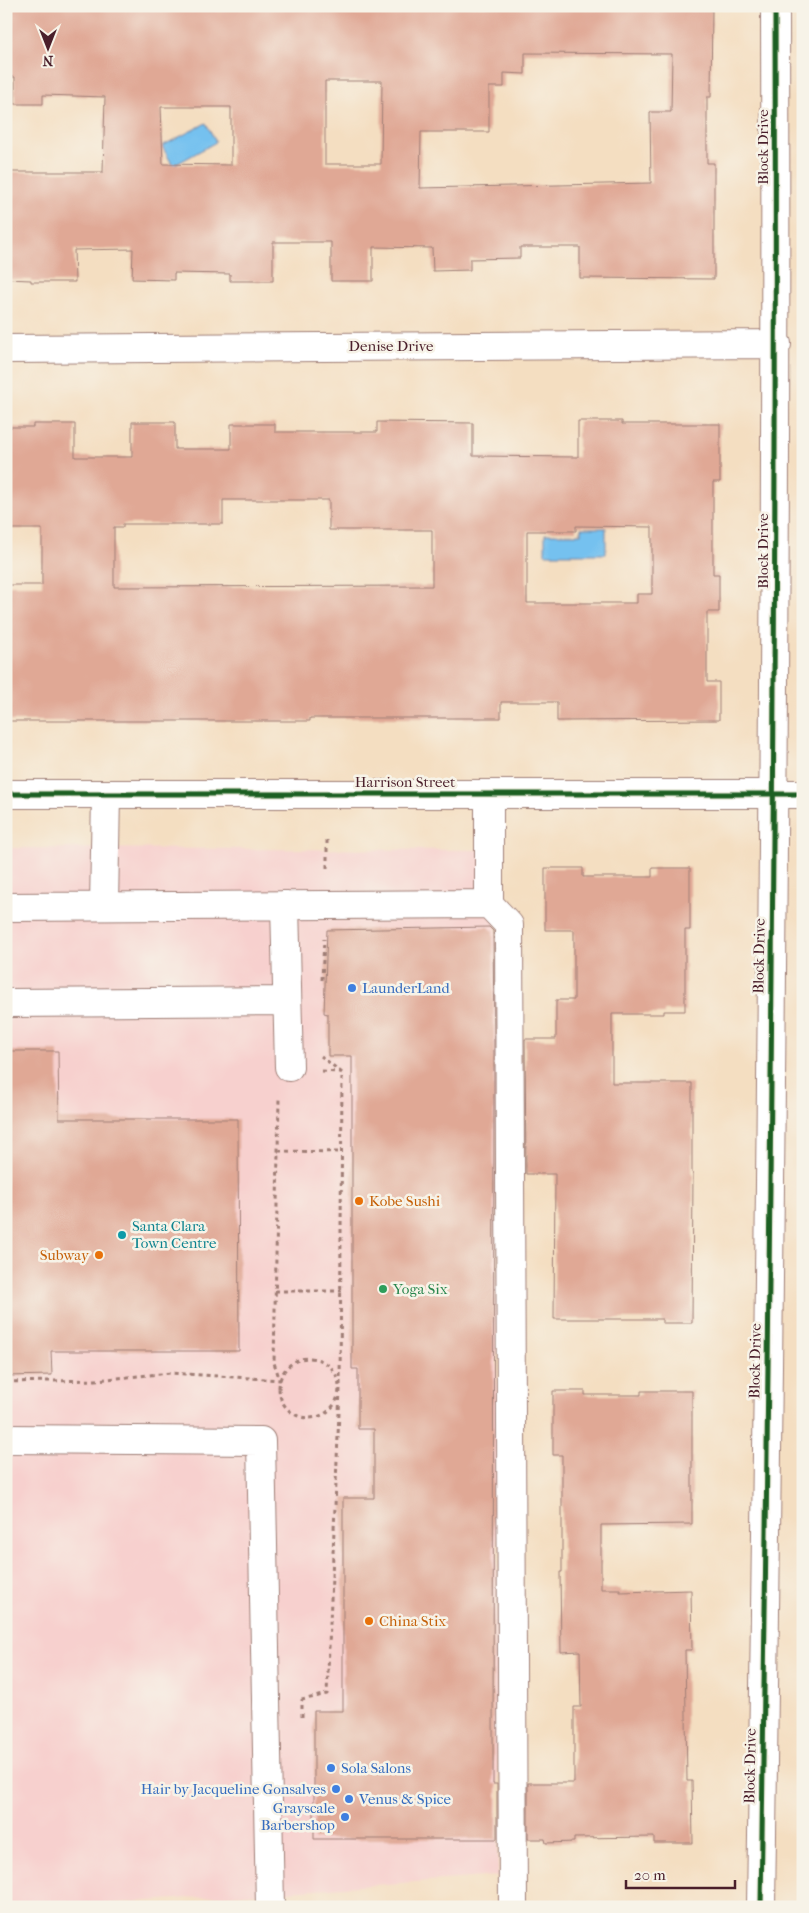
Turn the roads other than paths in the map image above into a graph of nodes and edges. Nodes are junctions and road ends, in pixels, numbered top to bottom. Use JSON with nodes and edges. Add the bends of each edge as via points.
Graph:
{"nodes":[{"id":1,"x":775,"y":6,"type":"edge"},
{"id":2,"x":777,"y":344,"type":"junction"},
{"id":3,"x":6,"y":349,"type":"edge"},
{"id":4,"x":6,"y":794,"type":"edge"},
{"id":5,"x":106,"y":794,"type":"junction"},
{"id":6,"x":488,"y":794,"type":"junction"},
{"id":7,"x":773,"y":794,"type":"junction"},
{"id":8,"x":803,"y":794,"type":"edge"},
{"id":9,"x":490,"y":904,"type":"junction"},
{"id":10,"x":286,"y":905,"type":"junction"},
{"id":11,"x":104,"y":906,"type":"junction"},
{"id":12,"x":6,"y":907,"type":"edge"},
{"id":13,"x":287,"y":1001,"type":"junction"},
{"id":14,"x":6,"y":1002,"type":"edge"},
{"id":15,"x":289,"y":1067,"type":"road end"},
{"id":16,"x":6,"y":1439,"type":"edge"},
{"id":17,"x":270,"y":1907,"type":"edge"},
{"id":18,"x":513,"y":1907,"type":"edge"},
{"id":19,"x":761,"y":1907,"type":"edge"}],
"edges":[{"from":1,"to":2,"type":"street","name":"Block Drive"},
{"from":2,"to":3,"type":"street","name":"Denise Drive"},
{"from":2,"to":7,"type":"street","name":"Block Drive"},
{"from":4,"to":5,"type":"street","name":"Harrison Street"},
{"from":5,"to":6,"type":"street","name":"Harrison Street"},
{"from":5,"to":11,"type":"street"},
{"from":6,"to":7,"type":"street","name":"Harrison Street"},
{"from":6,"to":9,"type":"street"},
{"from":7,"to":8,"type":"street","name":"Harrison Street"},
{"from":7,"to":19,"type":"street","name":"Block Drive"},
{"from":9,"to":10,"type":"street"},
{"from":9,"to":18,"type":"street","via":[[509,925]]},
{"from":10,"to":11,"type":"street"},
{"from":10,"to":13,"type":"street"},
{"from":11,"to":12,"type":"street"},
{"from":13,"to":14,"type":"street"},
{"from":13,"to":15,"type":"street"},
{"from":16,"to":17,"type":"street","via":[[261,1441]]}]}
